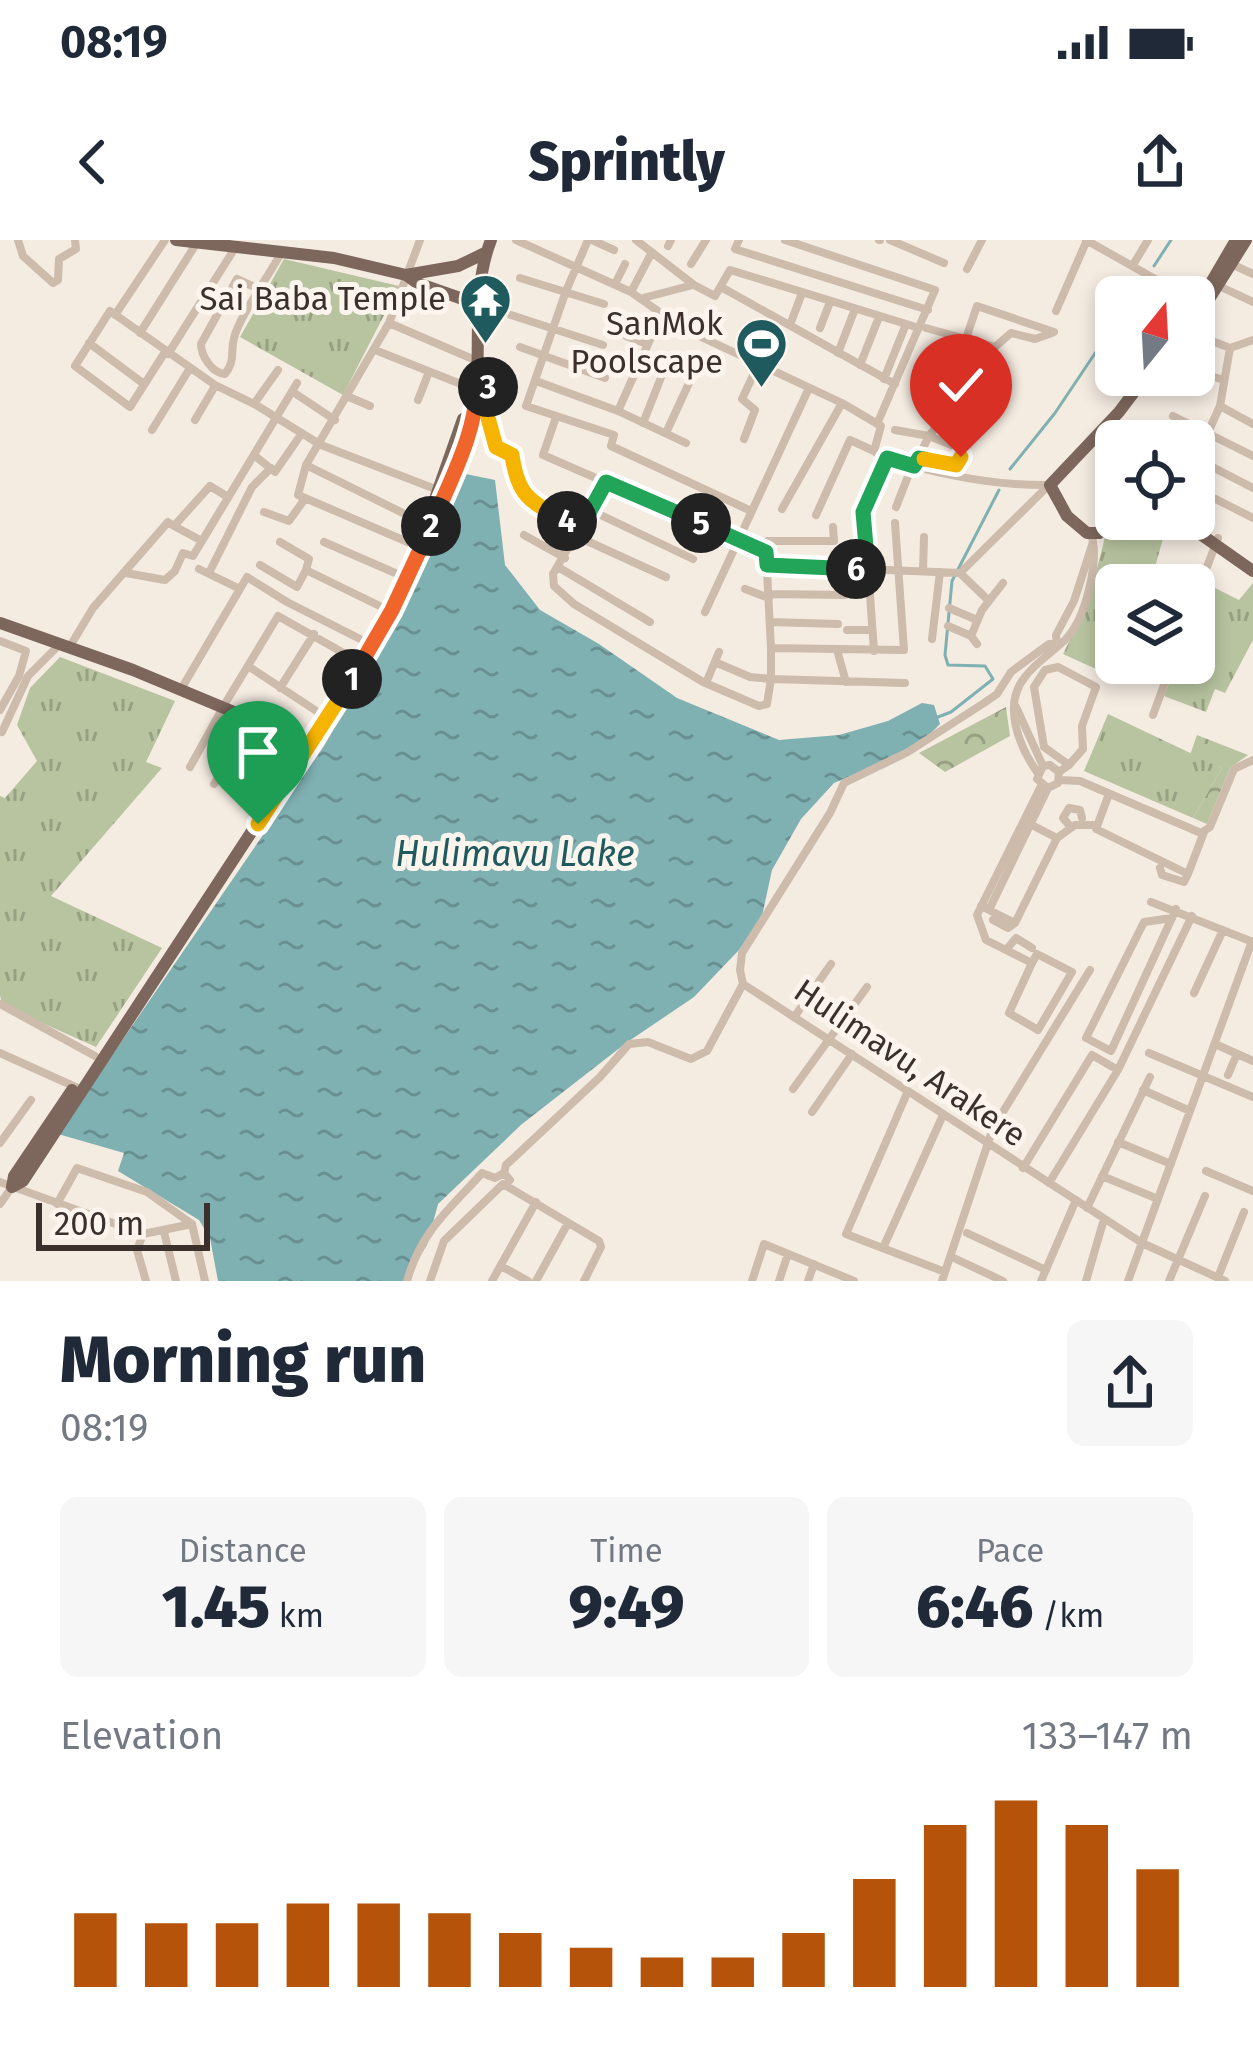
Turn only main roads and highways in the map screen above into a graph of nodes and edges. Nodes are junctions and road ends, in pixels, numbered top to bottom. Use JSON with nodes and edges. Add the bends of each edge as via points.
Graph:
{"nodes":[{"id":1,"x":176,"y":240,"type":"edge"},
{"id":2,"x":1236,"y":240,"type":"edge"},
{"id":3,"x":1249,"y":241,"type":"edge"},
{"id":4,"x":197,"y":243,"type":"edge"},
{"id":5,"x":489,"y":246,"type":"edge"},
{"id":6,"x":1228,"y":262,"type":"junction"},
{"id":7,"x":406,"y":275,"type":"junction"},
{"id":8,"x":1215,"y":279,"type":"edge"},
{"id":9,"x":1215,"y":289,"type":"edge"},
{"id":10,"x":480,"y":305,"type":"junction"},
{"id":11,"x":1131,"y":396,"type":"edge"},
{"id":12,"x":1111,"y":420,"type":"edge"},
{"id":13,"x":1095,"y":437,"type":"edge"},
{"id":14,"x":441,"y":491,"type":"junction"},
{"id":15,"x":1095,"y":536,"type":"edge"},
{"id":16,"x":1214,"y":540,"type":"edge"},
{"id":17,"x":1253,"y":567,"type":"edge"},
{"id":18,"x":388,"y":610,"type":"junction"},
{"id":19,"x":0,"y":626,"type":"edge"},
{"id":20,"x":222,"y":709,"type":"junction"},
{"id":21,"x":305,"y":745,"type":"junction"},
{"id":22,"x":70,"y":1100,"type":"junction"},
{"id":23,"x":6,"y":1188,"type":"edge"}],
"edges":[{"from":1,"to":4,"type":"main road"},
{"from":2,"to":6,"type":"main road"},
{"from":3,"to":6,"type":"main road"},
{"from":4,"to":7,"type":"main road"},
{"from":5,"to":7,"type":"main road","via":[[458,266]]},
{"from":5,"to":10,"type":"main road"},
{"from":6,"to":8,"type":"main road"},
{"from":6,"to":9,"type":"main road"},
{"from":7,"to":10,"type":"main road"},
{"from":10,"to":14,"type":"main road","via":[[473,383]]},
{"from":11,"to":12,"type":"main road"},
{"from":13,"to":15,"type":"main road","via":[[1050,484],[1067,516]]},
{"from":14,"to":18,"type":"main road"},
{"from":14,"to":18,"type":"main road"},
{"from":16,"to":17,"type":"main road"},
{"from":18,"to":21,"type":"main road"},
{"from":18,"to":21,"type":"main road"},
{"from":19,"to":20,"type":"main road"},
{"from":20,"to":21,"type":"main road"},
{"from":20,"to":21,"type":"main road"},
{"from":21,"to":22,"type":"main road"},
{"from":21,"to":22,"type":"main road"},
{"from":22,"to":23,"type":"main road"}]}
